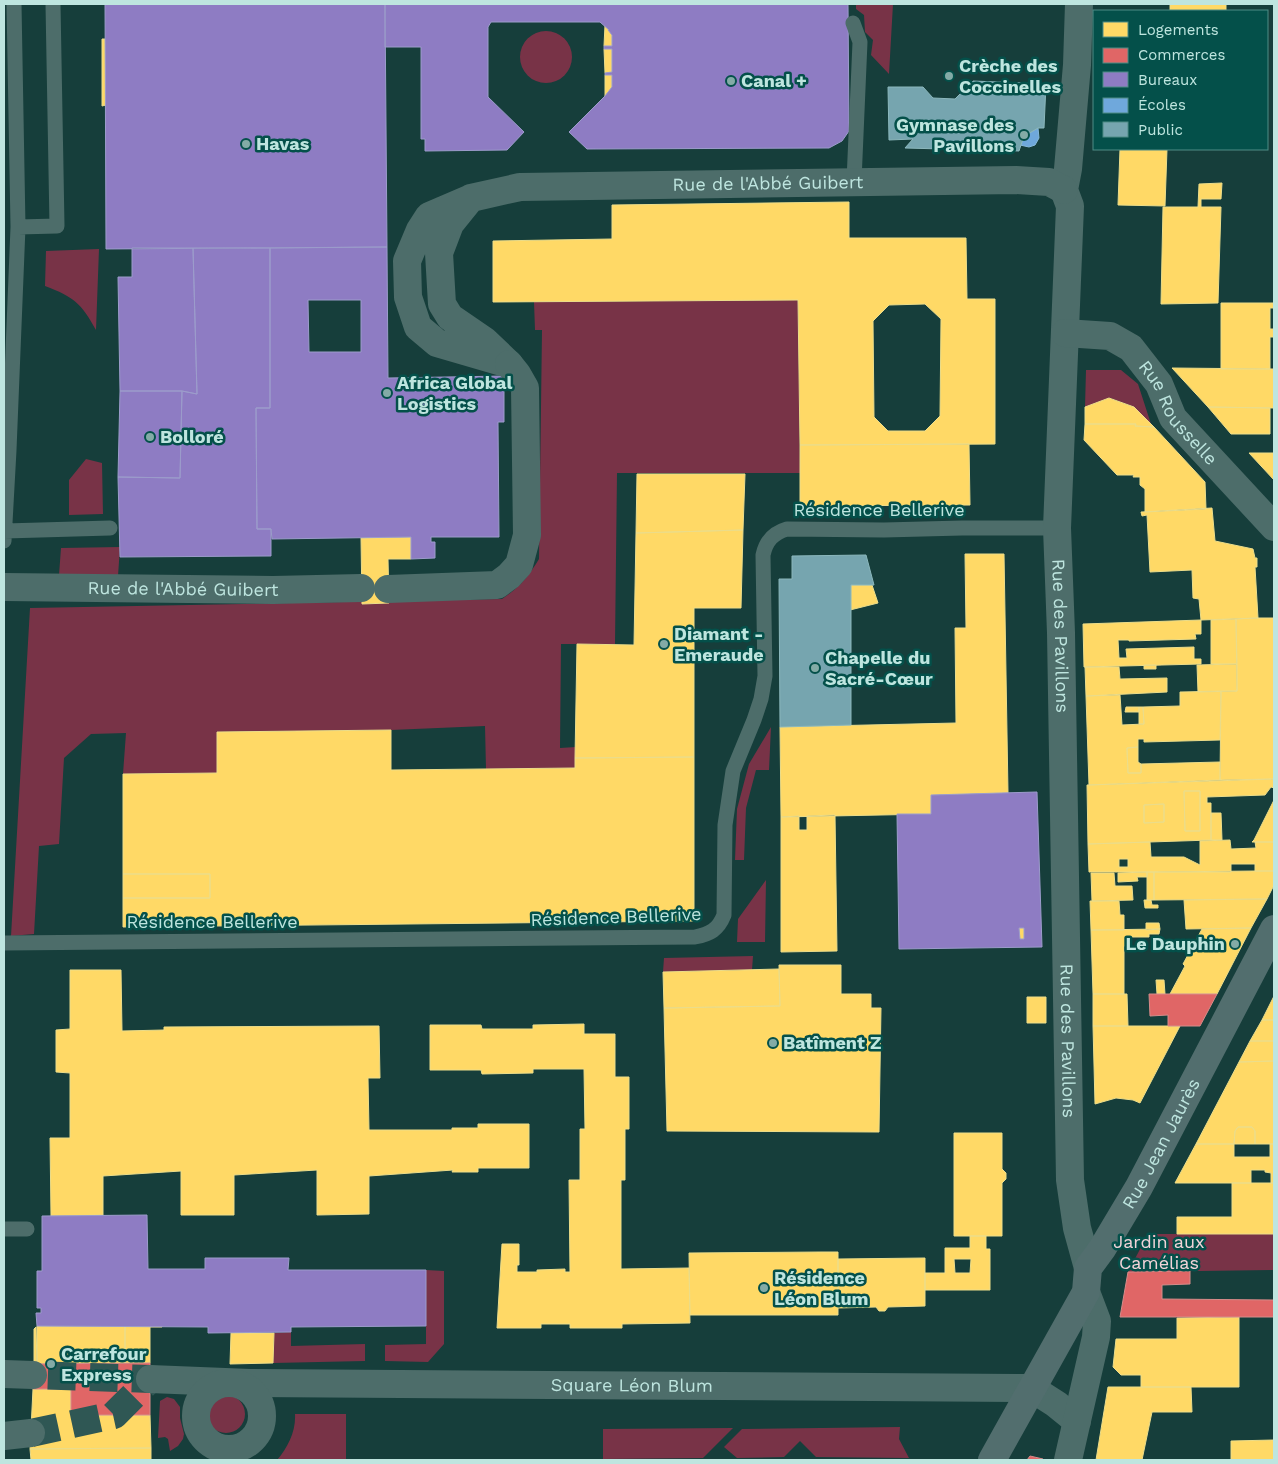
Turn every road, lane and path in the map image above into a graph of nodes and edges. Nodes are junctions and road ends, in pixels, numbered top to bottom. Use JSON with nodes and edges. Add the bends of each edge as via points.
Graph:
{"nodes":[{"id":1,"x":14,"y":4,"type":"edge"},
{"id":2,"x":53,"y":4,"type":"edge"},
{"id":3,"x":1079,"y":4,"type":"edge"},
{"id":4,"x":853,"y":23,"type":"dead end"},
{"id":5,"x":854,"y":182,"type":"junction"},
{"id":6,"x":1064,"y":190,"type":"junction"},
{"id":7,"x":18,"y":227,"type":"junction"},
{"id":8,"x":1065,"y":333,"type":"junction"},
{"id":9,"x":1274,"y":527,"type":"edge"},
{"id":10,"x":110,"y":528,"type":"dead end"},
{"id":11,"x":1057,"y":528,"type":"junction"},
{"id":12,"x":4,"y":536,"type":"edge"},
{"id":13,"x":4,"y":587,"type":"edge"},
{"id":14,"x":361,"y":588,"type":"dead end"},
{"id":15,"x":388,"y":589,"type":"dead end"},
{"id":16,"x":1274,"y":930,"type":"edge"},
{"id":17,"x":4,"y":943,"type":"edge"},
{"id":18,"x":4,"y":1229,"type":"edge"},
{"id":19,"x":27,"y":1229,"type":"dead end"},
{"id":20,"x":1087,"y":1280,"type":"junction"},
{"id":21,"x":4,"y":1374,"type":"edge"},
{"id":22,"x":33,"y":1375,"type":"tunnel mouth"},
{"id":23,"x":150,"y":1379,"type":"dead end"},
{"id":24,"x":1031,"y":1388,"type":"junction"},
{"id":25,"x":1077,"y":1421,"type":"junction"},
{"id":26,"x":31,"y":1433,"type":"tunnel mouth"},
{"id":27,"x":4,"y":1436,"type":"edge"},
{"id":28,"x":992,"y":1460,"type":"edge"},
{"id":29,"x":1068,"y":1460,"type":"edge"}],
"edges":[{"from":1,"to":7,"type":"lane"},
{"from":2,"to":7,"type":"lane","via":[[57,226]]},
{"from":3,"to":6,"type":"street","name":"Rue des Pavillons","via":[[1077,65]]},
{"from":4,"to":5,"type":"lane","via":[[860,42]]},
{"from":5,"to":6,"type":"street","name":"Rue de l'Abbé Guibert","via":[[1016,180],[1049,182]]},
{"from":5,"to":15,"type":"street","name":"Rue de l'Abbé Guibert","via":[[520,187],[470,198],[429,216],[407,261],[408,296],[418,328],[437,343],[509,364],[525,388],[527,535],[519,565],[497,585]]},
{"from":6,"to":8,"type":"street","name":"Rue des Pavillons","via":[[1070,206]]},
{"from":7,"to":12,"type":"lane"},
{"from":8,"to":9,"type":"street","name":"Rue Rousselle","via":[[1110,336],[1131,348],[1160,384],[1173,418]]},
{"from":8,"to":11,"type":"street","name":"Rue des Pavillons"},
{"from":10,"to":12,"type":"lane"},
{"from":11,"to":17,"type":"lane","name":"Résidence Bellerive","via":[[787,529],[776,532],[765,546],[763,555],[766,676],[754,720],[733,771],[726,825],[724,915],[715,931],[707,935]]},
{"from":11,"to":20,"type":"street","name":"Rue des Pavillons","via":[[1070,1180]]},
{"from":13,"to":14,"type":"street","name":"Rue de l'Abbé Guibert"},
{"from":16,"to":20,"type":"street","name":"Rue Jean Jaurès"},
{"from":18,"to":19,"type":"lane"},
{"from":20,"to":24,"type":"street","name":"Rue Jean Jaurès"},
{"from":20,"to":25,"type":"street","name":"Rue des Pavillons","via":[[1097,1321]]},
{"from":21,"to":22,"type":"street"},
{"from":23,"to":24,"type":"street","name":"Square Léon Blum","via":[[234,1383]]},
{"from":24,"to":25,"type":"street"},
{"from":24,"to":28,"type":"street","name":"Rue Jean Jaurès"},
{"from":25,"to":29,"type":"street","name":"Rue des Pavillons"},
{"from":26,"to":27,"type":"street"}]}
